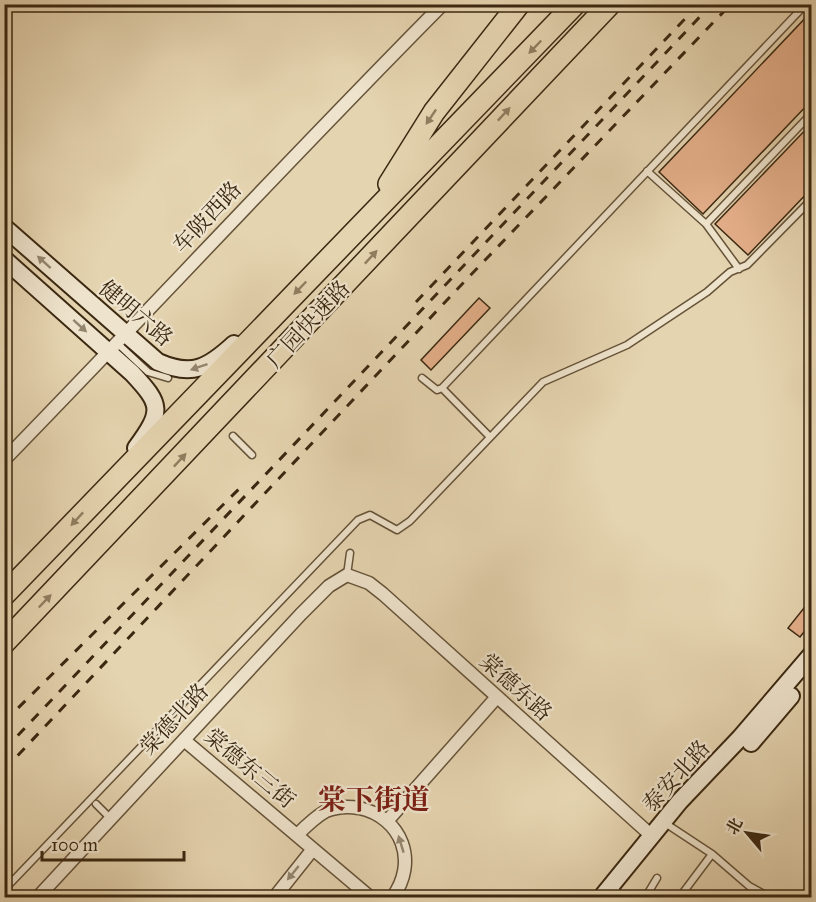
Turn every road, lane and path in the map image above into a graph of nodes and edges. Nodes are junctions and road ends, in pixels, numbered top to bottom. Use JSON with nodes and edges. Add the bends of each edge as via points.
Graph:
{"nodes":[{"id":1,"x":443,"y":4,"type":"edge"},
{"id":2,"x":519,"y":4,"type":"edge"},
{"id":3,"x":576,"y":4,"type":"edge"},
{"id":4,"x":806,"y":4,"type":"edge"},
{"id":5,"x":611,"y":5,"type":"edge"},
{"id":6,"x":812,"y":113,"type":"edge"},
{"id":7,"x":647,"y":171,"type":"junction"},
{"id":8,"x":812,"y":199,"type":"edge"},
{"id":9,"x":369,"y":215,"type":"junction"},
{"id":10,"x":706,"y":224,"type":"junction"},
{"id":11,"x":4,"y":227,"type":"edge"},
{"id":12,"x":4,"y":259,"type":"edge"},
{"id":13,"x":739,"y":269,"type":"junction"},
{"id":14,"x":280,"y":308,"type":"junction"},
{"id":15,"x":118,"y":344,"type":"junction"},
{"id":16,"x":168,"y":378,"type":"dead end"},
{"id":17,"x":422,"y":378,"type":"dead end"},
{"id":18,"x":442,"y":388,"type":"junction"},
{"id":19,"x":233,"y":436,"type":"dead end"},
{"id":20,"x":490,"y":437,"type":"junction"},
{"id":21,"x":252,"y":455,"type":"dead end"},
{"id":22,"x":4,"y":460,"type":"edge"},
{"id":23,"x":107,"y":487,"type":"junction"},
{"id":24,"x":350,"y":553,"type":"dead end"},
{"id":25,"x":347,"y":575,"type":"junction"},
{"id":26,"x":4,"y":595,"type":"edge"},
{"id":27,"x":4,"y":643,"type":"edge"},
{"id":28,"x":812,"y":654,"type":"edge"},
{"id":29,"x":812,"y":671,"type":"edge"},
{"id":30,"x":496,"y":698,"type":"junction"},
{"id":31,"x":184,"y":740,"type":"junction"},
{"id":32,"x":96,"y":804,"type":"dead end"},
{"id":33,"x":110,"y":818,"type":"junction"},
{"id":34,"x":388,"y":820,"type":"junction"},
{"id":35,"x":668,"y":825,"type":"junction"},
{"id":36,"x":297,"y":835,"type":"junction"},
{"id":37,"x":653,"y":837,"type":"junction"},
{"id":38,"x":313,"y":849,"type":"junction"},
{"id":39,"x":712,"y":854,"type":"junction"},
{"id":40,"x":657,"y":878,"type":"dead end"},
{"id":41,"x":4,"y":890,"type":"edge"},
{"id":42,"x":606,"y":892,"type":"edge"},
{"id":43,"x":37,"y":897,"type":"edge"},
{"id":44,"x":274,"y":897,"type":"edge"},
{"id":45,"x":371,"y":897,"type":"edge"},
{"id":46,"x":392,"y":897,"type":"edge"},
{"id":47,"x":624,"y":897,"type":"edge"},
{"id":48,"x":645,"y":897,"type":"edge"},
{"id":49,"x":679,"y":897,"type":"edge"},
{"id":50,"x":771,"y":897,"type":"edge"}],
"edges":[{"from":1,"to":15,"type":"street","name":"车陂西路","via":[[279,170]]},
{"from":2,"to":9,"type":"highway","one_way":true,"via":[[434,112]]},
{"from":3,"to":9,"type":"highway","name":"广园快速路","one_way":true},
{"from":4,"to":7,"type":"lane"},
{"from":27,"to":5,"type":"highway","name":"广园快速路","one_way":true},
{"from":6,"to":10,"type":"lane"},
{"from":7,"to":10,"type":"lane"},
{"from":7,"to":18,"type":"lane"},
{"from":8,"to":13,"type":"lane","via":[[747,266]]},
{"from":9,"to":14,"type":"highway","name":"广园快速路","one_way":true},
{"from":10,"to":13,"type":"lane"},
{"from":15,"to":11,"type":"main road","name":"健明六路","one_way":true},
{"from":12,"to":15,"type":"main road","name":"健明六路","one_way":true},
{"from":13,"to":20,"type":"lane","via":[[627,345],[543,382]]},
{"from":14,"to":15,"type":"main road","name":"健明六路","one_way":true,"via":[[198,370],[183,371],[158,363]]},
{"from":14,"to":23,"type":"highway","name":"广园快速路"},
{"from":15,"to":16,"type":"lane","via":[[148,372]]},
{"from":15,"to":22,"type":"street","name":"车陂西路"},
{"from":15,"to":23,"type":"main road","name":"健明六路","via":[[151,393],[156,409],[147,432]]},
{"from":17,"to":18,"type":"lane","via":[[437,390]]},
{"from":18,"to":20,"type":"lane"},
{"from":19,"to":21,"type":"lane"},
{"from":20,"to":41,"type":"lane","via":[[397,530],[370,515],[358,520]]},
{"from":23,"to":26,"type":"highway","name":"广园快速路","one_way":true},
{"from":24,"to":25,"type":"lane"},
{"from":25,"to":30,"type":"street","name":"棠德东路","via":[[383,594]]},
{"from":25,"to":31,"type":"street","name":"棠德北路","via":[[315,600]]},
{"from":28,"to":37,"type":"main road","name":"泰安北路","via":[[680,801]]},
{"from":29,"to":35,"type":"main road","name":"泰安北路","via":[[748,747]]},
{"from":30,"to":34,"type":"street"},
{"from":30,"to":37,"type":"street","name":"棠德东路"},
{"from":31,"to":33,"type":"street","name":"棠德北路"},
{"from":31,"to":36,"type":"street","name":"棠德东三街"},
{"from":32,"to":33,"type":"lane"},
{"from":33,"to":43,"type":"street","name":"棠德北路"},
{"from":34,"to":36,"type":"street","via":[[374,811],[348,806],[328,810]]},
{"from":46,"to":34,"type":"street","one_way":true,"via":[[404,880],[406,862],[400,838]]},
{"from":35,"to":37,"type":"main road","name":"泰安北路"},
{"from":35,"to":39,"type":"lane"},
{"from":36,"to":38,"type":"street","name":"棠德东三街"},
{"from":37,"to":42,"type":"main road"},
{"from":38,"to":44,"type":"street","one_way":true},
{"from":38,"to":45,"type":"street","name":"棠德东三街"},
{"from":39,"to":49,"type":"lane"},
{"from":39,"to":50,"type":"lane","via":[[749,886]]},
{"from":40,"to":48,"type":"lane"},
{"from":42,"to":47,"type":"lane"}]}
